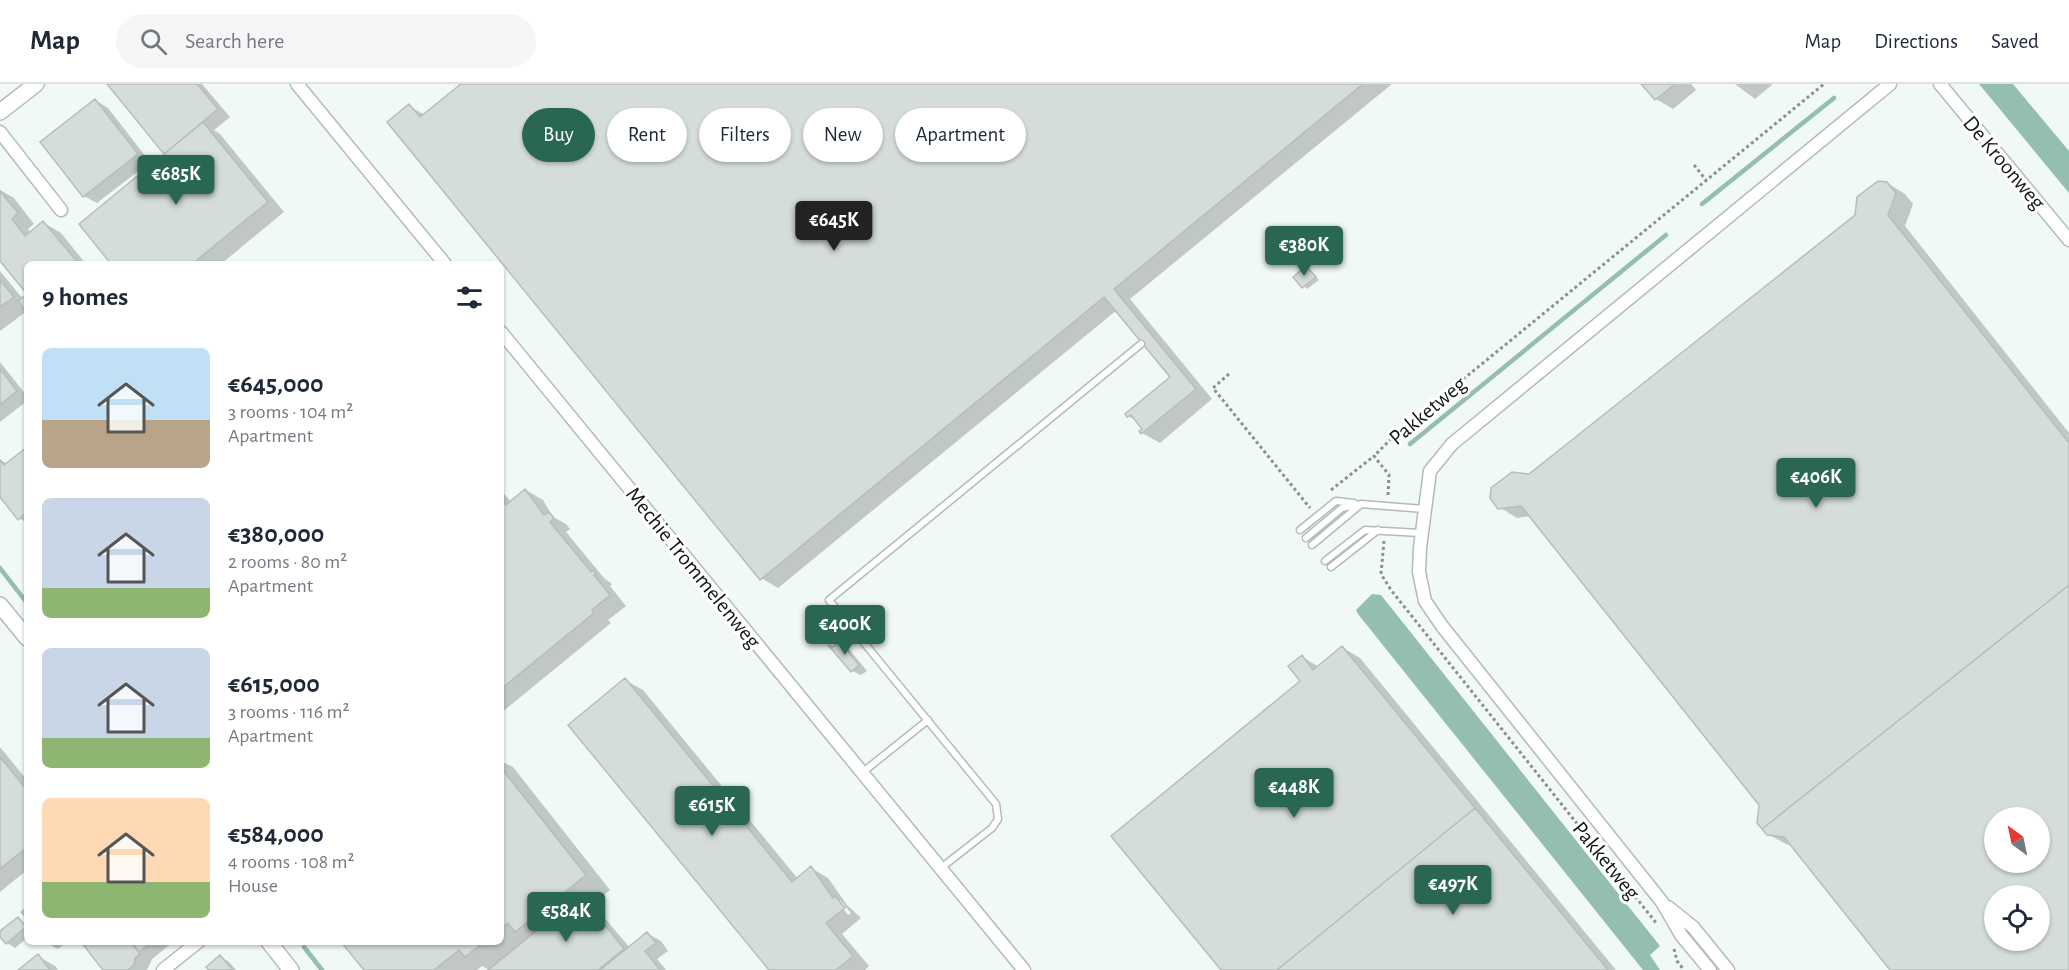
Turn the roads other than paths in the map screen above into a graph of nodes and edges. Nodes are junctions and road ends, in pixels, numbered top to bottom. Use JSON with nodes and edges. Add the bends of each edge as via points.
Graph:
{"nodes":[{"id":1,"x":36,"y":84,"type":"edge"},
{"id":2,"x":297,"y":84,"type":"edge"},
{"id":3,"x":1890,"y":84,"type":"edge"},
{"id":4,"x":1940,"y":84,"type":"edge"},
{"id":5,"x":0,"y":112,"type":"edge"},
{"id":6,"x":0,"y":132,"type":"edge"},
{"id":7,"x":61,"y":210,"type":"dead end"},
{"id":8,"x":2069,"y":240,"type":"edge"},
{"id":9,"x":443,"y":261,"type":"edge"},
{"id":10,"x":504,"y":336,"type":"edge"},
{"id":11,"x":1141,"y":344,"type":"dead end"},
{"id":12,"x":1361,"y":504,"type":"junction"},
{"id":13,"x":1424,"y":509,"type":"junction"},
{"id":14,"x":1300,"y":530,"type":"dead end"},
{"id":15,"x":1381,"y":530,"type":"junction"},
{"id":16,"x":1421,"y":533,"type":"junction"},
{"id":17,"x":1306,"y":538,"type":"dead end"},
{"id":18,"x":1312,"y":545,"type":"dead end"},
{"id":19,"x":1325,"y":561,"type":"dead end"},
{"id":20,"x":1330,"y":567,"type":"dead end"},
{"id":21,"x":0,"y":605,"type":"edge"},
{"id":22,"x":24,"y":634,"type":"edge"},
{"id":23,"x":928,"y":720,"type":"junction"},
{"id":24,"x":863,"y":772,"type":"junction"},
{"id":25,"x":941,"y":868,"type":"junction"},
{"id":26,"x":1662,"y":902,"type":"junction"},
{"id":27,"x":194,"y":945,"type":"edge"},
{"id":28,"x":271,"y":945,"type":"edge"},
{"id":29,"x":1719,"y":959,"type":"junction"},
{"id":30,"x":1708,"y":969,"type":"edge"},
{"id":31,"x":163,"y":970,"type":"edge"},
{"id":32,"x":291,"y":970,"type":"edge"},
{"id":33,"x":1024,"y":970,"type":"edge"},
{"id":34,"x":1728,"y":970,"type":"edge"}],
"edges":[{"from":1,"to":5,"type":"street"},
{"from":2,"to":9,"type":"street"},
{"from":3,"to":13,"type":"street","name":"Pakketweg","via":[[1452,444],[1430,471]]},
{"from":4,"to":8,"type":"street","name":"De Kroonweg"},
{"from":6,"to":7,"type":"street"},
{"from":10,"to":24,"type":"street","name":"Mechie Trommelenweg"},
{"from":11,"to":23,"type":"lane","via":[[829,600]]},
{"from":12,"to":13,"type":"lane"},
{"from":12,"to":14,"type":"lane","via":[[1336,501]]},
{"from":12,"to":17,"type":"lane","via":[[1342,508]]},
{"from":12,"to":18,"type":"lane"},
{"from":13,"to":16,"type":"street","name":"Pakketweg"},
{"from":15,"to":16,"type":"lane"},
{"from":15,"to":19,"type":"lane","via":[[1365,530]]},
{"from":15,"to":20,"type":"lane"},
{"from":16,"to":26,"type":"street","name":"Pakketweg","via":[[1419,572],[1425,601]]},
{"from":21,"to":22,"type":"street"},
{"from":23,"to":24,"type":"lane"},
{"from":23,"to":25,"type":"lane","via":[[999,812],[992,828]]},
{"from":24,"to":25,"type":"street","name":"Mechie Trommelenweg"},
{"from":25,"to":33,"type":"street","name":"Mechie Trommelenweg"},
{"from":26,"to":29,"type":"street","via":[[1693,927]]},
{"from":26,"to":30,"type":"street","via":[[1681,935]]},
{"from":27,"to":31,"type":"street"},
{"from":28,"to":32,"type":"street"},
{"from":29,"to":30,"type":"street"},
{"from":29,"to":34,"type":"street"}]}
